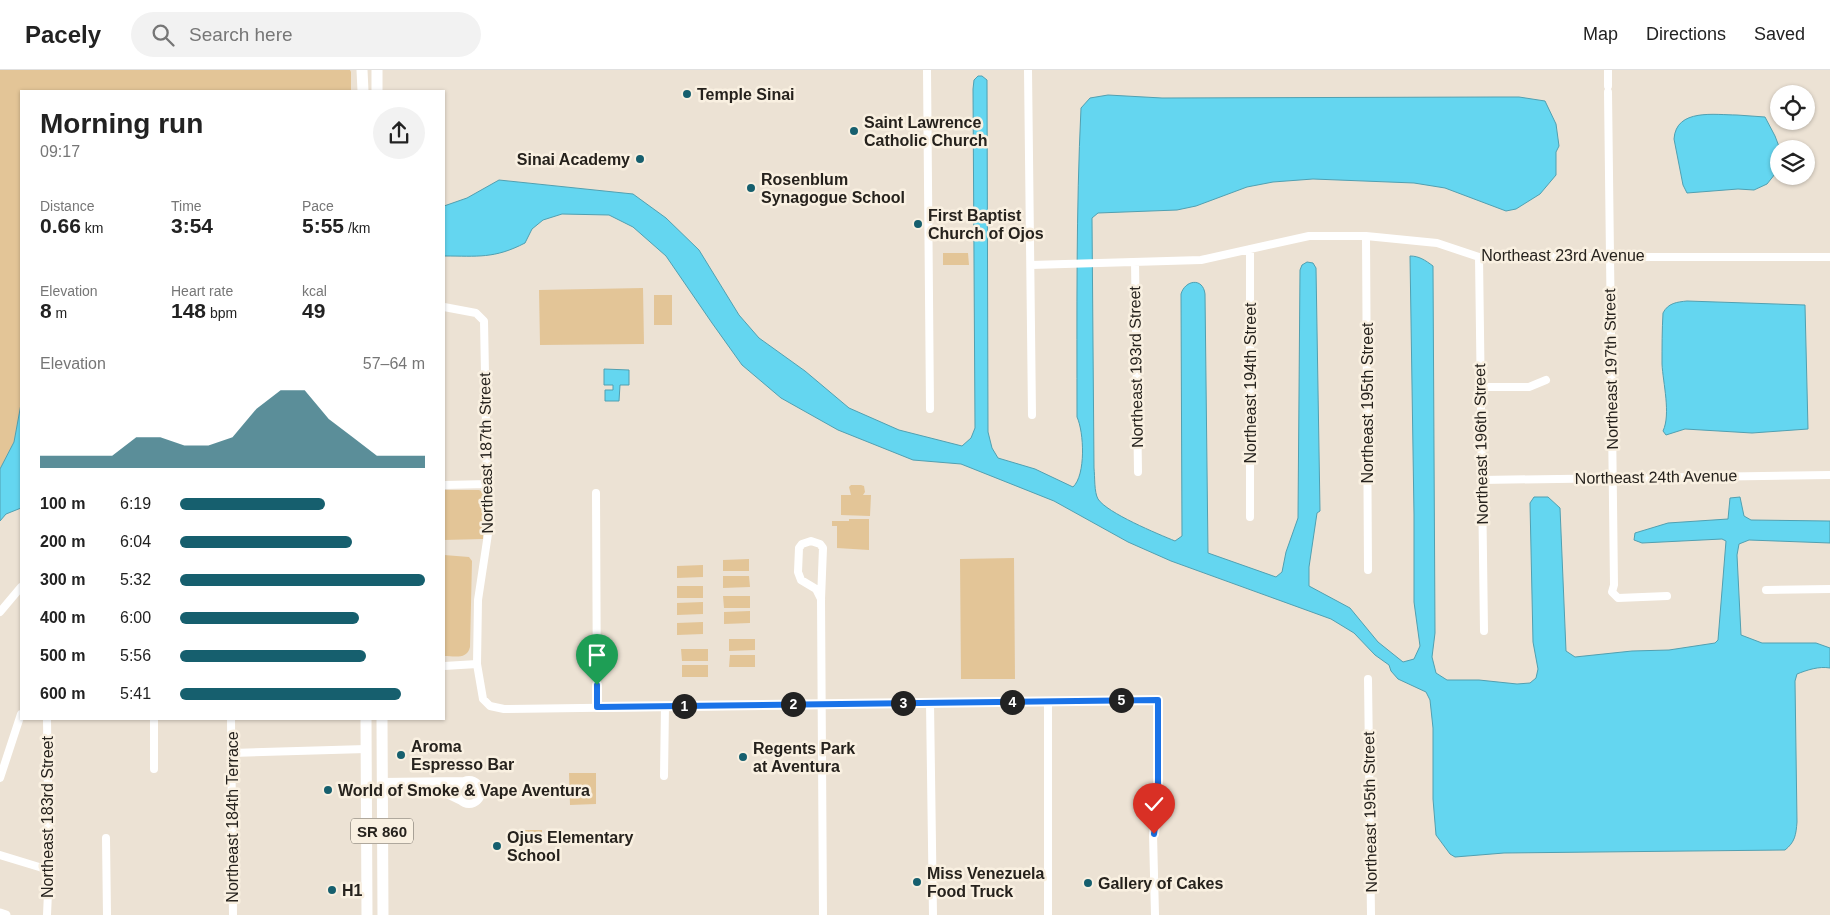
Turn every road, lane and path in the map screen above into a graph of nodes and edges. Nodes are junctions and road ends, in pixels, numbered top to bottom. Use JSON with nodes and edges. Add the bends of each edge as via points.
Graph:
{"nodes":[{"id":1,"x":362,"y":70,"type":"edge"},
{"id":2,"x":377,"y":70,"type":"edge"},
{"id":3,"x":927,"y":70,"type":"edge"},
{"id":4,"x":1028,"y":70,"type":"edge"},
{"id":5,"x":1608,"y":70,"type":"edge"},
{"id":6,"x":363,"y":90,"type":"edge"},
{"id":7,"x":377,"y":90,"type":"edge"},
{"id":8,"x":1366,"y":236,"type":"junction"},
{"id":9,"x":1250,"y":248,"type":"junction"},
{"id":10,"x":1610,"y":256,"type":"junction"},
{"id":11,"x":1479,"y":257,"type":"junction"},
{"id":12,"x":1830,"y":257,"type":"edge"},
{"id":13,"x":1135,"y":262,"type":"junction"},
{"id":14,"x":1031,"y":265,"type":"junction"},
{"id":15,"x":445,"y":307,"type":"edge"},
{"id":16,"x":1546,"y":380,"type":"dead end"},
{"id":17,"x":1480,"y":387,"type":"junction"},
{"id":18,"x":930,"y":409,"type":"dead end"},
{"id":19,"x":1032,"y":415,"type":"dead end"},
{"id":20,"x":1138,"y":472,"type":"dead end"},
{"id":21,"x":1830,"y":475,"type":"edge"},
{"id":22,"x":1612,"y":478,"type":"junction"},
{"id":23,"x":1482,"y":480,"type":"junction"},
{"id":24,"x":488,"y":484,"type":"junction"},
{"id":25,"x":445,"y":485,"type":"edge"},
{"id":26,"x":596,"y":494,"type":"dead end"},
{"id":27,"x":1250,"y":517,"type":"dead end"},
{"id":28,"x":1368,"y":570,"type":"dead end"},
{"id":29,"x":20,"y":588,"type":"edge"},
{"id":30,"x":1830,"y":589,"type":"edge"},
{"id":31,"x":1766,"y":590,"type":"dead end"},
{"id":32,"x":1667,"y":596,"type":"dead end"},
{"id":33,"x":821,"y":599,"type":"junction"},
{"id":34,"x":0,"y":612,"type":"edge"},
{"id":35,"x":1484,"y":631,"type":"dead end"},
{"id":36,"x":477,"y":664,"type":"junction"},
{"id":37,"x":445,"y":666,"type":"edge"},
{"id":38,"x":1368,"y":678,"type":"dead end"},
{"id":39,"x":1048,"y":701,"type":"junction"},
{"id":40,"x":930,"y":703,"type":"junction"},
{"id":41,"x":822,"y":704,"type":"junction"},
{"id":42,"x":665,"y":706,"type":"junction"},
{"id":43,"x":597,"y":707,"type":"junction"},
{"id":44,"x":20,"y":717,"type":"edge"},
{"id":45,"x":47,"y":720,"type":"edge"},
{"id":46,"x":154,"y":720,"type":"edge"},
{"id":47,"x":231,"y":720,"type":"edge"},
{"id":48,"x":366,"y":720,"type":"edge"},
{"id":49,"x":382,"y":720,"type":"edge"},
{"id":50,"x":232,"y":753,"type":"junction"},
{"id":51,"x":366,"y":753,"type":"junction"},
{"id":52,"x":154,"y":769,"type":"dead end"},
{"id":53,"x":664,"y":776,"type":"dead end"},
{"id":54,"x":0,"y":778,"type":"edge"},
{"id":55,"x":465,"y":781,"type":"junction"},
{"id":56,"x":382,"y":782,"type":"junction"},
{"id":57,"x":424,"y":783,"type":"junction"},
{"id":58,"x":461,"y":801,"type":"junction"},
{"id":59,"x":106,"y":838,"type":"dead end"},
{"id":60,"x":0,"y":855,"type":"edge"},
{"id":61,"x":49,"y":870,"type":"junction"},
{"id":62,"x":0,"y":913,"type":"edge"},
{"id":63,"x":6,"y":915,"type":"edge"},
{"id":64,"x":46,"y":915,"type":"edge"},
{"id":65,"x":107,"y":915,"type":"edge"},
{"id":66,"x":233,"y":915,"type":"edge"},
{"id":67,"x":368,"y":915,"type":"edge"},
{"id":68,"x":383,"y":915,"type":"edge"},
{"id":69,"x":823,"y":915,"type":"edge"},
{"id":70,"x":933,"y":915,"type":"edge"},
{"id":71,"x":1048,"y":915,"type":"edge"},
{"id":72,"x":1155,"y":915,"type":"edge"},
{"id":73,"x":1371,"y":915,"type":"edge"}],
"edges":[{"from":1,"to":6,"type":"main road"},
{"from":2,"to":7,"type":"main road"},
{"from":3,"to":18,"type":"street"},
{"from":4,"to":14,"type":"street"},
{"from":5,"to":10,"type":"street","name":"Northeast 197th Street"},
{"from":8,"to":9,"type":"street","name":"Northeast 23rd Avenue","via":[[1309,236]]},
{"from":8,"to":11,"type":"street","name":"Northeast 23rd Avenue","via":[[1437,243]]},
{"from":8,"to":28,"type":"street","name":"Northeast 195th Street"},
{"from":9,"to":13,"type":"street","name":"Northeast 23rd Avenue","via":[[1201,260]]},
{"from":9,"to":27,"type":"street","name":"Northeast 194th Street"},
{"from":10,"to":11,"type":"street","name":"Northeast 23rd Avenue"},
{"from":10,"to":12,"type":"street","name":"Northeast 23rd Avenue"},
{"from":10,"to":22,"type":"street","name":"Northeast 197th Street"},
{"from":11,"to":17,"type":"street","name":"Northeast 196th Street"},
{"from":13,"to":14,"type":"street","name":"Northeast 23rd Avenue"},
{"from":13,"to":20,"type":"street","name":"Northeast 193rd Street"},
{"from":14,"to":19,"type":"street"},
{"from":15,"to":24,"type":"street","name":"Northeast 187th Street","via":[[476,313],[484,321]]},
{"from":16,"to":17,"type":"street","via":[[1529,387]]},
{"from":17,"to":23,"type":"street","name":"Northeast 196th Street"},
{"from":21,"to":22,"type":"street","name":"Northeast 24th Avenue"},
{"from":22,"to":23,"type":"street","name":"Northeast 24th Avenue"},
{"from":22,"to":32,"type":"street","name":"Northeast 197th Street","via":[[1612,592],[1618,598]]},
{"from":23,"to":35,"type":"street","name":"Northeast 196th Street"},
{"from":24,"to":25,"type":"street"},
{"from":24,"to":36,"type":"street","name":"Northeast 187th Street","via":[[488,534],[478,600]]},
{"from":26,"to":43,"type":"street"},
{"from":29,"to":34,"type":"street"},
{"from":30,"to":31,"type":"street"},
{"from":33,"to":33,"type":"street","via":[[823,548],[811,540],[799,548],[798,572],[801,580],[816,589]]},
{"from":33,"to":41,"type":"street"},
{"from":36,"to":37,"type":"street"},
{"from":36,"to":43,"type":"street","name":"Northeast 187th Street","via":[[482,696],[486,704],[493,707]]},
{"from":38,"to":73,"type":"street","name":"Northeast 195th Street"},
{"from":39,"to":40,"type":"street"},
{"from":39,"to":71,"type":"street"},
{"from":39,"to":72,"type":"street","via":[[1158,700]]},
{"from":40,"to":41,"type":"street"},
{"from":40,"to":70,"type":"street"},
{"from":41,"to":42,"type":"street"},
{"from":41,"to":69,"type":"street"},
{"from":42,"to":43,"type":"street"},
{"from":42,"to":53,"type":"street"},
{"from":44,"to":54,"type":"street"},
{"from":45,"to":61,"type":"street","name":"Northeast 183rd Street"},
{"from":46,"to":52,"type":"street"},
{"from":47,"to":50,"type":"street","name":"Northeast 184th Terrace"},
{"from":48,"to":51,"type":"main road","number":"SR 860"},
{"from":49,"to":56,"type":"main road","number":"SR 860"},
{"from":50,"to":51,"type":"street"},
{"from":50,"to":66,"type":"street","name":"Northeast 184th Terrace"},
{"from":51,"to":56,"type":"main road","via":[[376,777]]},
{"from":51,"to":67,"type":"main road","number":"SR 860"},
{"from":55,"to":57,"type":"street"},
{"from":55,"to":58,"type":"street","via":[[457,794]]},
{"from":55,"to":58,"type":"street","via":[[479,785],[481,796],[473,804]]},
{"from":56,"to":57,"type":"street"},
{"from":56,"to":68,"type":"main road","number":"SR 860"},
{"from":57,"to":58,"type":"street"},
{"from":59,"to":65,"type":"street"},
{"from":60,"to":61,"type":"street"},
{"from":61,"to":64,"type":"street","name":"Northeast 183rd Street"},
{"from":62,"to":63,"type":"street"}]}
